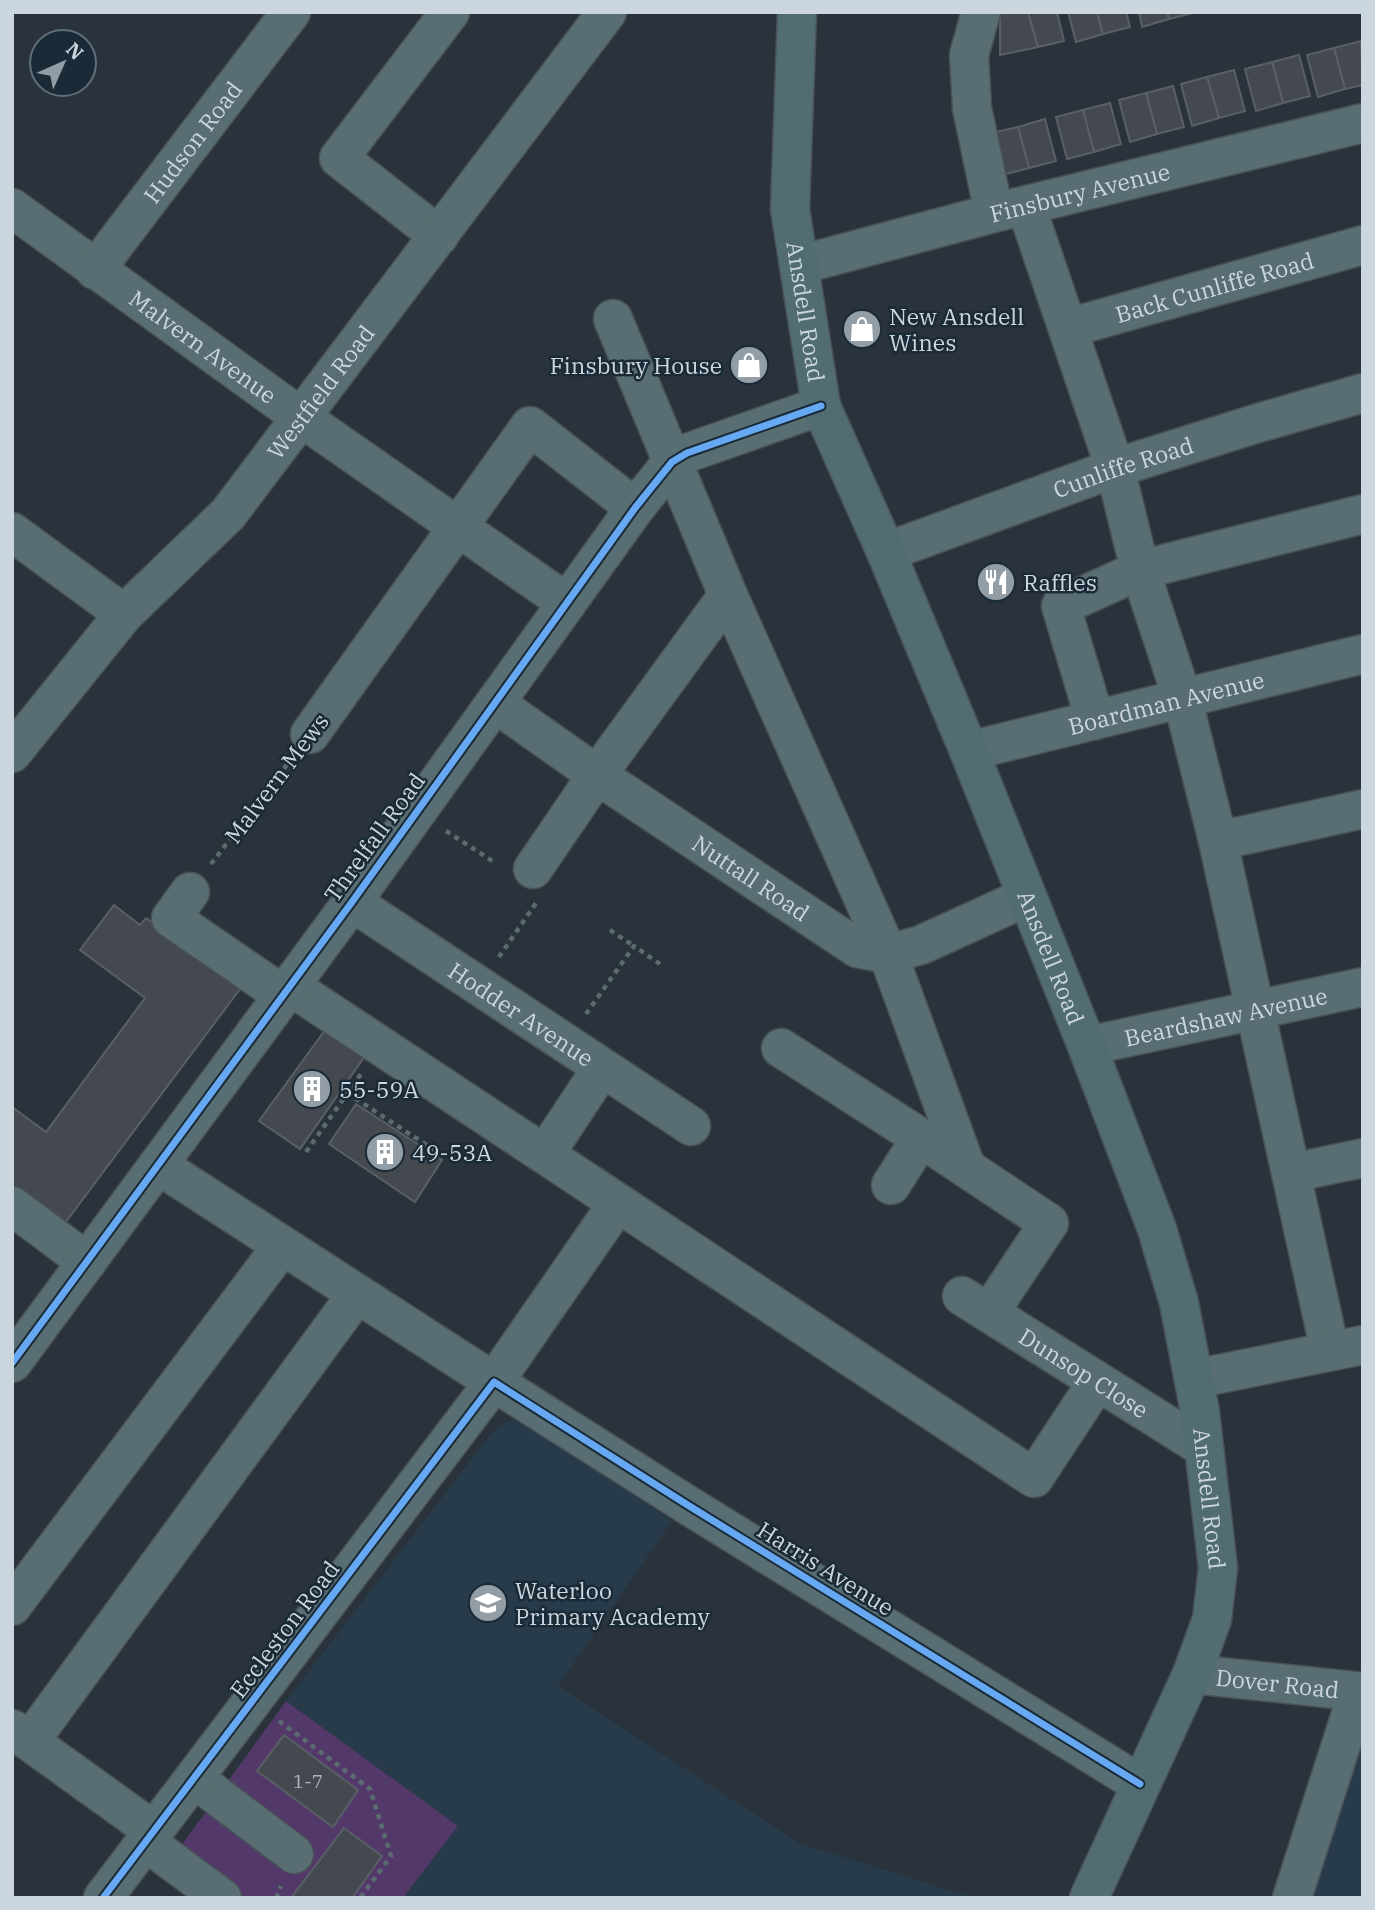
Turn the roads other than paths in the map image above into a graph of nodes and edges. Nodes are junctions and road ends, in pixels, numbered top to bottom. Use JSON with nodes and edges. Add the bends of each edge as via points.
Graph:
{"nodes":[{"id":1,"x":291,"y":12,"type":"edge"},
{"id":2,"x":450,"y":12,"type":"edge"},
{"id":3,"x":607,"y":12,"type":"edge"},
{"id":4,"x":797,"y":12,"type":"edge"},
{"id":5,"x":981,"y":12,"type":"edge"},
{"id":6,"x":1363,"y":123,"type":"edge"},
{"id":7,"x":12,"y":208,"type":"edge"},
{"id":8,"x":1010,"y":209,"type":"junction"},
{"id":9,"x":439,"y":236,"type":"junction"},
{"id":10,"x":1363,"y":245,"type":"edge"},
{"id":11,"x":799,"y":265,"type":"junction"},
{"id":12,"x":95,"y":270,"type":"junction"},
{"id":13,"x":613,"y":319,"type":"dead end"},
{"id":14,"x":1068,"y":328,"type":"junction"},
{"id":15,"x":1363,"y":393,"type":"edge"},
{"id":16,"x":821,"y":406,"type":"junction"},
{"id":17,"x":302,"y":418,"type":"junction"},
{"id":18,"x":672,"y":462,"type":"junction"},
{"id":19,"x":1115,"y":468,"type":"junction"},
{"id":20,"x":635,"y":508,"type":"junction"},
{"id":21,"x":1363,"y":514,"type":"edge"},
{"id":22,"x":459,"y":527,"type":"junction"},
{"id":23,"x":12,"y":532,"type":"edge"},
{"id":24,"x":886,"y":552,"type":"junction"},
{"id":25,"x":1140,"y":570,"type":"junction"},
{"id":26,"x":728,"y":596,"type":"junction"},
{"id":27,"x":567,"y":603,"type":"junction"},
{"id":28,"x":124,"y":614,"type":"junction"},
{"id":29,"x":1363,"y":654,"type":"edge"},
{"id":30,"x":1182,"y":697,"type":"junction"},
{"id":31,"x":495,"y":703,"type":"junction"},
{"id":32,"x":1095,"y":720,"type":"junction"},
{"id":33,"x":310,"y":734,"type":"road end"},
{"id":34,"x":969,"y":751,"type":"junction"},
{"id":35,"x":12,"y":753,"type":"edge"},
{"id":36,"x":597,"y":775,"type":"junction"},
{"id":37,"x":1363,"y":809,"type":"edge"},
{"id":38,"x":1218,"y":841,"type":"junction"},
{"id":39,"x":536,"y":885,"type":"road end"},
{"id":40,"x":190,"y":892,"type":"road end"},
{"id":41,"x":1026,"y":897,"type":"junction"},
{"id":42,"x":352,"y":902,"type":"junction"},
{"id":43,"x":888,"y":954,"type":"junction"},
{"id":44,"x":1363,"y":987,"type":"edge"},
{"id":45,"x":286,"y":990,"type":"junction"},
{"id":46,"x":1255,"y":1010,"type":"junction"},
{"id":47,"x":1087,"y":1046,"type":"junction"},
{"id":48,"x":781,"y":1048,"type":"dead end"},
{"id":49,"x":602,"y":1068,"type":"junction"},
{"id":50,"x":691,"y":1126,"type":"dead end"},
{"id":51,"x":922,"y":1138,"type":"junction"},
{"id":52,"x":545,"y":1154,"type":"junction"},
{"id":53,"x":1363,"y":1158,"type":"edge"},
{"id":54,"x":158,"y":1165,"type":"junction"},
{"id":55,"x":966,"y":1167,"type":"junction"},
{"id":56,"x":1291,"y":1173,"type":"junction"},
{"id":57,"x":891,"y":1185,"type":"dead end"},
{"id":58,"x":618,"y":1203,"type":"junction"},
{"id":59,"x":12,"y":1206,"type":"edge"},
{"id":60,"x":282,"y":1246,"type":"junction"},
{"id":61,"x":87,"y":1262,"type":"junction"},
{"id":62,"x":357,"y":1294,"type":"junction"},
{"id":63,"x":1346,"y":1348,"type":"edge"},
{"id":64,"x":12,"y":1363,"type":"edge"},
{"id":65,"x":1194,"y":1378,"type":"junction"},
{"id":66,"x":494,"y":1382,"type":"junction"},
{"id":67,"x":1097,"y":1382,"type":"junction"},
{"id":68,"x":1205,"y":1448,"type":"junction"},
{"id":69,"x":12,"y":1606,"type":"edge"},
{"id":70,"x":1192,"y":1674,"type":"junction"},
{"id":71,"x":1360,"y":1692,"type":"edge"},
{"id":72,"x":21,"y":1735,"type":"edge"},
{"id":73,"x":195,"y":1779,"type":"junction"},
{"id":74,"x":1140,"y":1784,"type":"junction"},
{"id":75,"x":150,"y":1836,"type":"junction"},
{"id":76,"x":295,"y":1854,"type":"dead end"},
{"id":77,"x":103,"y":1898,"type":"edge"},
{"id":78,"x":222,"y":1898,"type":"edge"},
{"id":79,"x":1089,"y":1898,"type":"edge"},
{"id":80,"x":1292,"y":1898,"type":"edge"}],
"edges":[{"from":1,"to":12,"type":"street","name":"Hudson Road"},
{"from":2,"to":9,"type":"street","via":[[339,158]]},
{"from":3,"to":9,"type":"street","name":"Westfield Road"},
{"from":4,"to":11,"type":"main road","name":"Ansdell Road","via":[[790,209]]},
{"from":5,"to":8,"type":"street","via":[[969,55],[972,108]]},
{"from":6,"to":8,"type":"street","name":"Finsbury Avenue"},
{"from":7,"to":12,"type":"street","name":"Malvern Avenue"},
{"from":8,"to":11,"type":"street","name":"Finsbury Avenue"},
{"from":8,"to":14,"type":"street"},
{"from":9,"to":17,"type":"street","name":"Westfield Road"},
{"from":10,"to":14,"type":"street","name":"Back Cunliffe Road"},
{"from":11,"to":16,"type":"main road","name":"Ansdell Road"},
{"from":12,"to":17,"type":"street","name":"Malvern Avenue"},
{"from":13,"to":18,"type":"street"},
{"from":14,"to":19,"type":"street"},
{"from":15,"to":19,"type":"street","name":"Cunliffe Road"},
{"from":16,"to":18,"type":"street","name":"Threlfall Road"},
{"from":16,"to":24,"type":"main road","name":"Ansdell Road"},
{"from":17,"to":22,"type":"street","name":"Malvern Avenue"},
{"from":17,"to":28,"type":"street","name":"Westfield Road","via":[[228,514]]},
{"from":18,"to":20,"type":"street","name":"Threlfall Road"},
{"from":18,"to":26,"type":"street"},
{"from":19,"to":24,"type":"street","name":"Cunliffe Road"},
{"from":19,"to":25,"type":"street"},
{"from":20,"to":22,"type":"street","name":"Malvern Mews","via":[[530,426]]},
{"from":20,"to":27,"type":"street","name":"Threlfall Road"},
{"from":21,"to":25,"type":"street"},
{"from":22,"to":27,"type":"street","name":"Malvern Avenue"},
{"from":22,"to":33,"type":"street","name":"Malvern Mews"},
{"from":23,"to":28,"type":"street"},
{"from":24,"to":34,"type":"main road","name":"Ansdell Road"},
{"from":25,"to":30,"type":"street"},
{"from":25,"to":32,"type":"street","via":[[1060,606]]},
{"from":26,"to":36,"type":"street"},
{"from":26,"to":43,"type":"street"},
{"from":27,"to":31,"type":"street","name":"Threlfall Road"},
{"from":28,"to":35,"type":"street","name":"Westfield Road"},
{"from":29,"to":30,"type":"street","name":"Boardman Avenue"},
{"from":30,"to":32,"type":"street","name":"Boardman Avenue"},
{"from":30,"to":38,"type":"street"},
{"from":31,"to":36,"type":"street","name":"Nuttall Road"},
{"from":31,"to":42,"type":"street","name":"Threlfall Road"},
{"from":32,"to":34,"type":"street","name":"Boardman Avenue"},
{"from":34,"to":41,"type":"main road","name":"Ansdell Road"},
{"from":36,"to":39,"type":"street"},
{"from":36,"to":43,"type":"street","name":"Nuttall Road","via":[[857,948]]},
{"from":37,"to":38,"type":"street"},
{"from":38,"to":46,"type":"street"},
{"from":40,"to":45,"type":"street","via":[[171,918]]},
{"from":41,"to":43,"type":"street","name":"Nuttall Road","via":[[921,945]]},
{"from":41,"to":47,"type":"main road","name":"Ansdell Road"},
{"from":42,"to":45,"type":"street","name":"Threlfall Road"},
{"from":42,"to":49,"type":"street","name":"Hodder Avenue"},
{"from":43,"to":55,"type":"street"},
{"from":44,"to":46,"type":"street","name":"Beardshaw Avenue"},
{"from":45,"to":52,"type":"street","via":[[381,1045]]},
{"from":45,"to":54,"type":"street","name":"Threlfall Road"},
{"from":46,"to":47,"type":"street","name":"Beardshaw Avenue"},
{"from":46,"to":56,"type":"street"},
{"from":47,"to":65,"type":"main road","name":"Ansdell Road","via":[[1157,1229],[1179,1303]]},
{"from":48,"to":51,"type":"street"},
{"from":49,"to":50,"type":"street","name":"Hodder Avenue"},
{"from":49,"to":52,"type":"street"},
{"from":51,"to":55,"type":"street"},
{"from":51,"to":57,"type":"street"},
{"from":52,"to":58,"type":"street"},
{"from":53,"to":56,"type":"street"},
{"from":54,"to":60,"type":"street","name":"Harris Avenue"},
{"from":54,"to":61,"type":"street","name":"Threlfall Road"},
{"from":55,"to":67,"type":"street","name":"Dunsop Close","via":[[1049,1223],[976,1305]]},
{"from":56,"to":63,"type":"street"},
{"from":58,"to":66,"type":"street","name":"Eccleston Road"},
{"from":58,"to":67,"type":"street","via":[[1034,1478]]},
{"from":59,"to":61,"type":"street"},
{"from":60,"to":62,"type":"street","name":"Harris Avenue"},
{"from":60,"to":69,"type":"street"},
{"from":61,"to":64,"type":"street","name":"Threlfall Road"},
{"from":62,"to":66,"type":"street","name":"Harris Avenue"},
{"from":62,"to":72,"type":"street"},
{"from":63,"to":65,"type":"street"},
{"from":65,"to":68,"type":"main road","name":"Ansdell Road"},
{"from":66,"to":73,"type":"street","name":"Eccleston Road"},
{"from":66,"to":74,"type":"street","name":"Harris Avenue"},
{"from":67,"to":68,"type":"street","name":"Dunsop Close"},
{"from":68,"to":70,"type":"main road","name":"Ansdell Road","via":[[1218,1568],[1212,1619]]},
{"from":70,"to":71,"type":"street","name":"Dover Road"},
{"from":70,"to":74,"type":"main road","name":"Ansdell Road"},
{"from":71,"to":80,"type":"street"},
{"from":72,"to":75,"type":"street"},
{"from":73,"to":75,"type":"street","name":"Eccleston Road"},
{"from":73,"to":76,"type":"street"},
{"from":74,"to":79,"type":"main road","name":"Ansdell Road"},
{"from":75,"to":77,"type":"street","name":"Eccleston Road"},
{"from":75,"to":78,"type":"street"}]}
